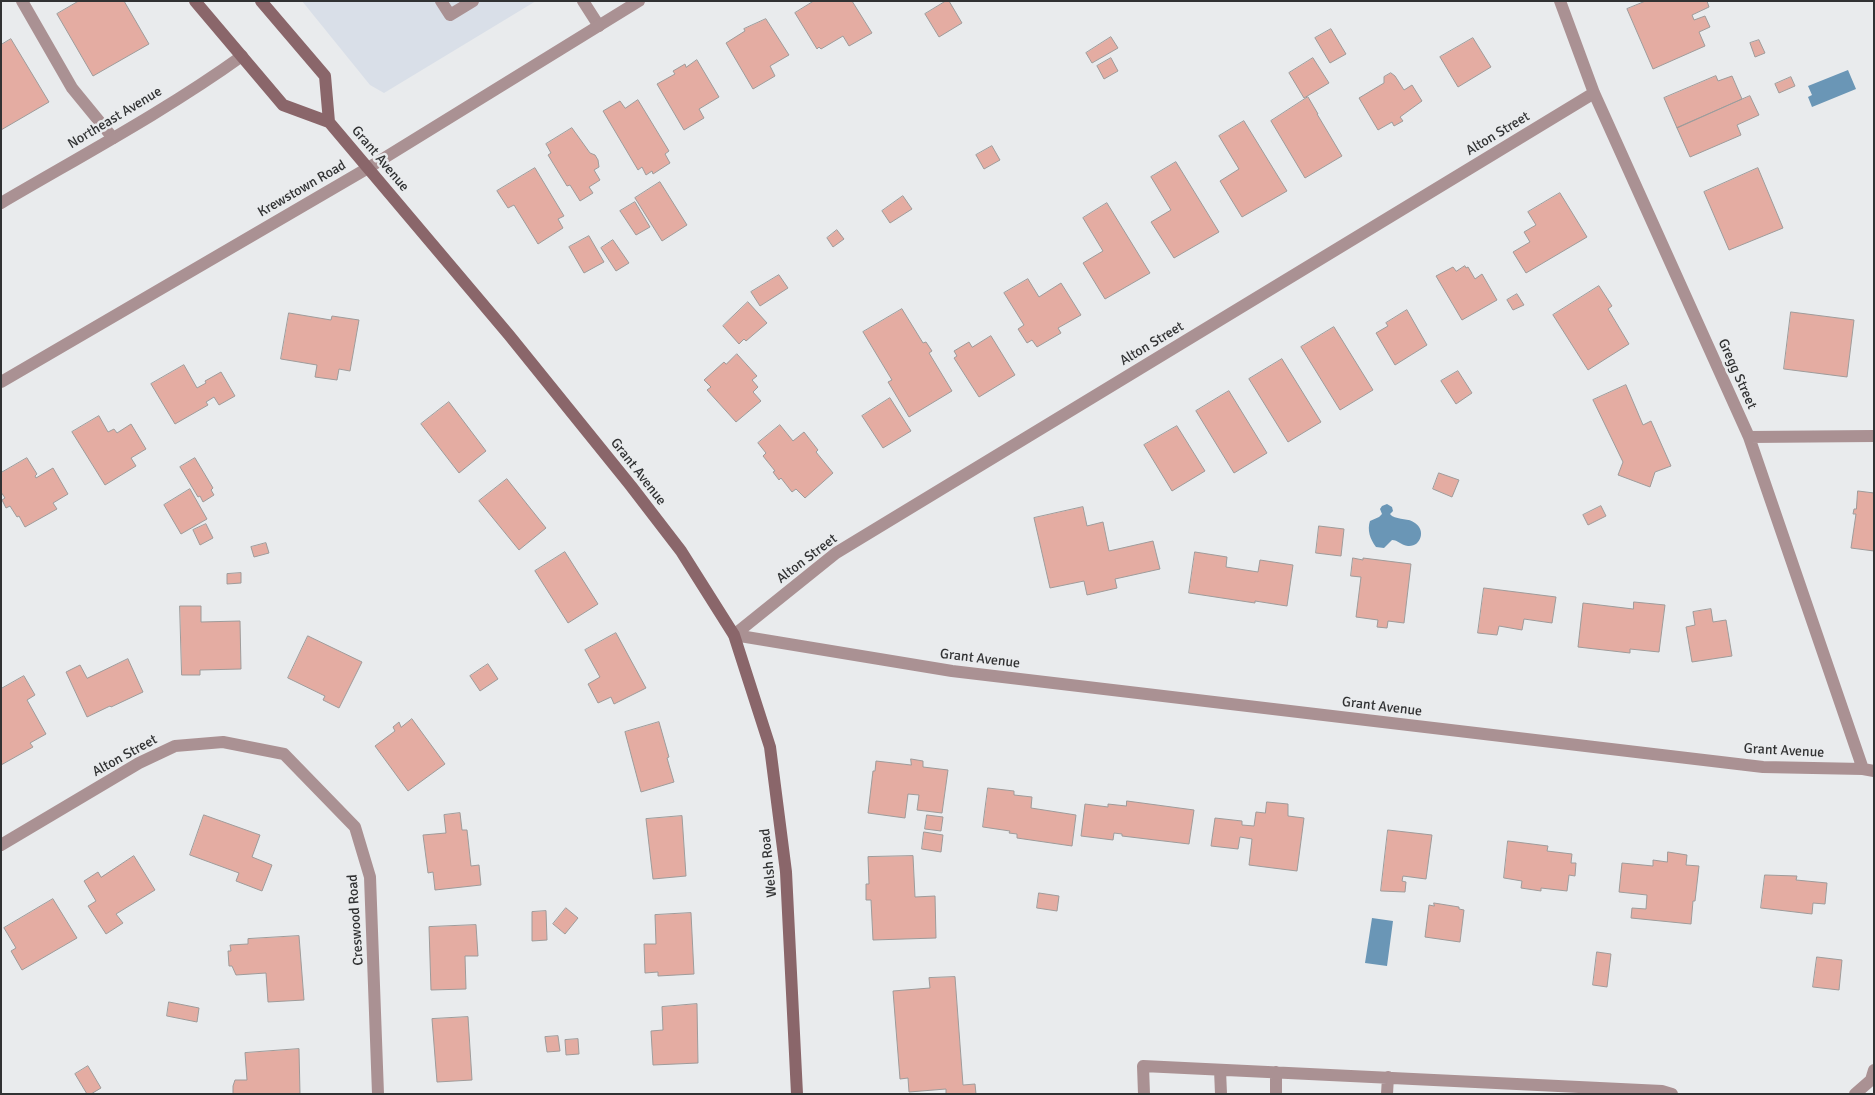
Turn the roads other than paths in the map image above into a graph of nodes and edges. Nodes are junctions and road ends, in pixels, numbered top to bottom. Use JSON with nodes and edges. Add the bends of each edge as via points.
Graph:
{"nodes":[{"id":1,"x":22,"y":1,"type":"edge"},
{"id":2,"x":195,"y":1,"type":"edge"},
{"id":3,"x":261,"y":1,"type":"edge"},
{"id":4,"x":441,"y":1,"type":"edge"},
{"id":5,"x":473,"y":1,"type":"edge"},
{"id":6,"x":583,"y":1,"type":"edge"},
{"id":7,"x":639,"y":1,"type":"edge"},
{"id":8,"x":1560,"y":1,"type":"edge"},
{"id":9,"x":598,"y":26,"type":"junction"},
{"id":10,"x":242,"y":56,"type":"junction"},
{"id":11,"x":1594,"y":93,"type":"junction"},
{"id":12,"x":330,"y":122,"type":"junction"},
{"id":13,"x":113,"y":138,"type":"junction"},
{"id":14,"x":368,"y":168,"type":"junction"},
{"id":15,"x":1,"y":203,"type":"edge"},
{"id":16,"x":1,"y":382,"type":"edge"},
{"id":17,"x":1874,"y":436,"type":"edge"},
{"id":18,"x":1748,"y":437,"type":"junction"},
{"id":19,"x":734,"y":634,"type":"junction"},
{"id":20,"x":276,"y":753,"type":"joint"},
{"id":21,"x":1868,"y":770,"type":"edge"},
{"id":22,"x":1,"y":845,"type":"edge"},
{"id":23,"x":1220,"y":1070,"type":"junction"},
{"id":24,"x":1874,"y":1070,"type":"edge"},
{"id":25,"x":1276,"y":1072,"type":"junction"},
{"id":26,"x":1388,"y":1077,"type":"junction"},
{"id":27,"x":378,"y":1094,"type":"edge"},
{"id":28,"x":797,"y":1094,"type":"edge"},
{"id":29,"x":1144,"y":1094,"type":"edge"},
{"id":30,"x":1221,"y":1094,"type":"edge"},
{"id":31,"x":1276,"y":1094,"type":"edge"},
{"id":32,"x":1387,"y":1094,"type":"edge"},
{"id":33,"x":1672,"y":1094,"type":"edge"},
{"id":34,"x":1855,"y":1094,"type":"edge"}],
"edges":[{"from":1,"to":13,"type":"street","via":[[72,88]]},
{"from":2,"to":10,"type":"main road"},
{"from":3,"to":12,"type":"main road","via":[[325,76]]},
{"from":4,"to":5,"type":"street","via":[[450,15]]},
{"from":6,"to":9,"type":"street"},
{"from":7,"to":9,"type":"street","name":"Krewstown Road"},
{"from":8,"to":11,"type":"street","name":"Gregg Street"},
{"from":9,"to":14,"type":"street","name":"Krewstown Road"},
{"from":10,"to":12,"type":"main road","via":[[283,105]]},
{"from":10,"to":13,"type":"street","name":"Northeast Avenue"},
{"from":11,"to":18,"type":"street","name":"Gregg Street"},
{"from":11,"to":19,"type":"street","name":"Alton Street","via":[[836,553]]},
{"from":12,"to":14,"type":"main road","name":"Grant Avenue"},
{"from":13,"to":15,"type":"street","name":"Northeast Avenue"},
{"from":14,"to":16,"type":"street","name":"Krewstown Road"},
{"from":14,"to":19,"type":"main road","name":"Grant Avenue","via":[[509,335],[630,486],[681,551]]},
{"from":17,"to":18,"type":"street"},
{"from":18,"to":21,"type":"street","name":"Gregg Street"},
{"from":19,"to":21,"type":"street","name":"Grant Avenue","via":[[972,673],[1763,767]]},
{"from":19,"to":28,"type":"main road","name":"Welsh Road","via":[[770,747],[786,872]]},
{"from":20,"to":22,"type":"street","name":"Alton Street","via":[[223,742],[175,746],[139,763]]},
{"from":20,"to":27,"type":"street","name":"Creswood Road","via":[[284,754],[355,827],[370,877]]},
{"from":23,"to":25,"type":"street"},
{"from":23,"to":29,"type":"street","via":[[1143,1066]]},
{"from":23,"to":30,"type":"street"},
{"from":24,"to":34,"type":"street","via":[[1871,1080]]},
{"from":25,"to":26,"type":"street"},
{"from":25,"to":31,"type":"street"},
{"from":26,"to":32,"type":"street"},
{"from":26,"to":33,"type":"street"}]}
